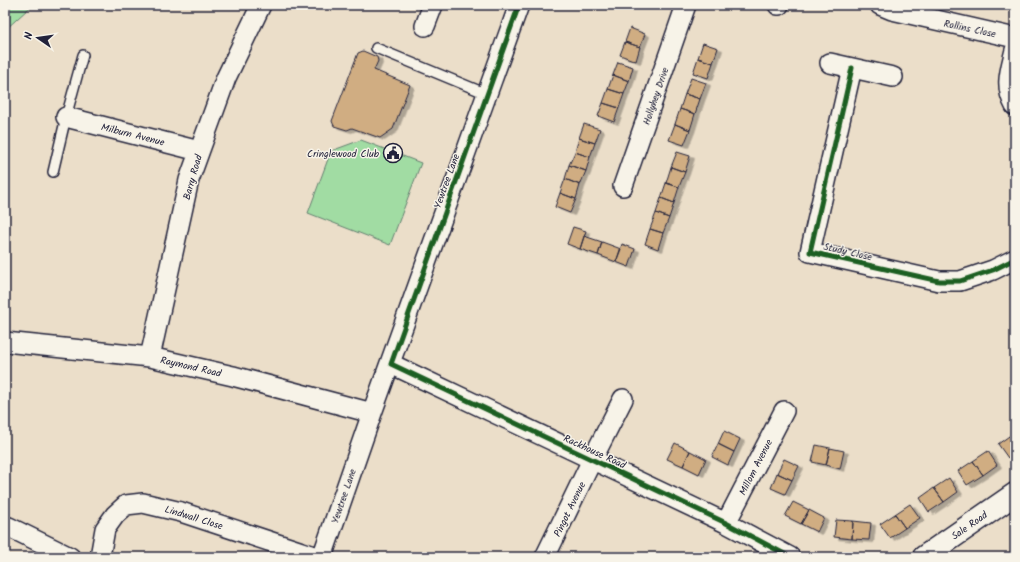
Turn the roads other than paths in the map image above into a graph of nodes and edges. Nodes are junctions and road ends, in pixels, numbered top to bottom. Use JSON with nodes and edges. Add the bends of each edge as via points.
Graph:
{"nodes":[{"id":1,"x":261,"y":5,"type":"edge"},
{"id":2,"x":433,"y":5,"type":"edge"},
{"id":3,"x":519,"y":5,"type":"edge"},
{"id":4,"x":686,"y":5,"type":"edge"},
{"id":5,"x":880,"y":5,"type":"edge"},
{"id":6,"x":425,"y":26,"type":"dead end"},
{"id":7,"x":1015,"y":38,"type":"edge"},
{"id":8,"x":376,"y":48,"type":"dead end"},
{"id":9,"x":1015,"y":50,"type":"edge"},
{"id":10,"x":83,"y":55,"type":"dead end"},
{"id":11,"x":830,"y":63,"type":"dead end"},
{"id":12,"x":852,"y":68,"type":"junction"},
{"id":13,"x":893,"y":77,"type":"dead end"},
{"id":14,"x":487,"y":94,"type":"junction"},
{"id":15,"x":1015,"y":106,"type":"edge"},
{"id":16,"x":66,"y":117,"type":"junction"},
{"id":17,"x":199,"y":151,"type":"junction"},
{"id":18,"x":53,"y":172,"type":"dead end"},
{"id":19,"x":623,"y":186,"type":"dead end"},
{"id":20,"x":1015,"y":259,"type":"edge"},
{"id":21,"x":5,"y":342,"type":"edge"},
{"id":22,"x":150,"y":357,"type":"junction"},
{"id":23,"x":391,"y":364,"type":"junction"},
{"id":24,"x":623,"y":399,"type":"dead end"},
{"id":25,"x":784,"y":411,"type":"dead end"},
{"id":26,"x":372,"y":413,"type":"junction"},
{"id":27,"x":592,"y":460,"type":"junction"},
{"id":28,"x":1015,"y":494,"type":"edge"},
{"id":29,"x":726,"y":523,"type":"junction"},
{"id":30,"x":5,"y":528,"type":"edge"},
{"id":31,"x":70,"y":557,"type":"edge"},
{"id":32,"x":101,"y":557,"type":"edge"},
{"id":33,"x":317,"y":557,"type":"edge"},
{"id":34,"x":322,"y":557,"type":"edge"},
{"id":35,"x":545,"y":557,"type":"edge"},
{"id":36,"x":790,"y":557,"type":"edge"},
{"id":37,"x":924,"y":557,"type":"edge"}],
"edges":[{"from":1,"to":17,"type":"street","name":"Barry Road","via":[[226,78]]},
{"from":2,"to":6,"type":"street"},
{"from":3,"to":14,"type":"street","name":"Yewtree Lane"},
{"from":4,"to":19,"type":"street","name":"Hollyhey Drive"},
{"from":5,"to":7,"type":"street","name":"Rollins Close","via":[[892,10]]},
{"from":8,"to":14,"type":"lane"},
{"from":9,"to":15,"type":"street","via":[[1008,79]]},
{"from":10,"to":16,"type":"lane"},
{"from":11,"to":12,"type":"street"},
{"from":12,"to":13,"type":"street"},
{"from":12,"to":20,"type":"street","name":"Study Close","via":[[810,252],[938,281],[960,281],[994,270]]},
{"from":14,"to":23,"type":"street","name":"Yewtree Lane"},
{"from":16,"to":17,"type":"street","name":"Milburn Avenue"},
{"from":16,"to":18,"type":"lane"},
{"from":17,"to":22,"type":"street","name":"Barry Road","via":[[189,180]]},
{"from":21,"to":22,"type":"street","name":"Raymond Road"},
{"from":22,"to":26,"type":"street","name":"Raymond Road"},
{"from":23,"to":26,"type":"street","name":"Yewtree Lane"},
{"from":23,"to":27,"type":"street","name":"Rackhouse Road"},
{"from":24,"to":27,"type":"street","name":"Pingot Avenue"},
{"from":25,"to":29,"type":"street","name":"Millom Avenue"},
{"from":26,"to":34,"type":"street","name":"Yewtree Lane"},
{"from":27,"to":29,"type":"street","name":"Rackhouse Road"},
{"from":27,"to":35,"type":"street","name":"Pingot Avenue"},
{"from":28,"to":37,"type":"main road","name":"Sale Road"},
{"from":29,"to":36,"type":"street","name":"Rackhouse Road"},
{"from":30,"to":31,"type":"street","via":[[9,527]]},
{"from":32,"to":33,"type":"street","name":"Lindwall Close","via":[[105,529],[115,515],[126,505],[143,503],[181,512]]}]}
